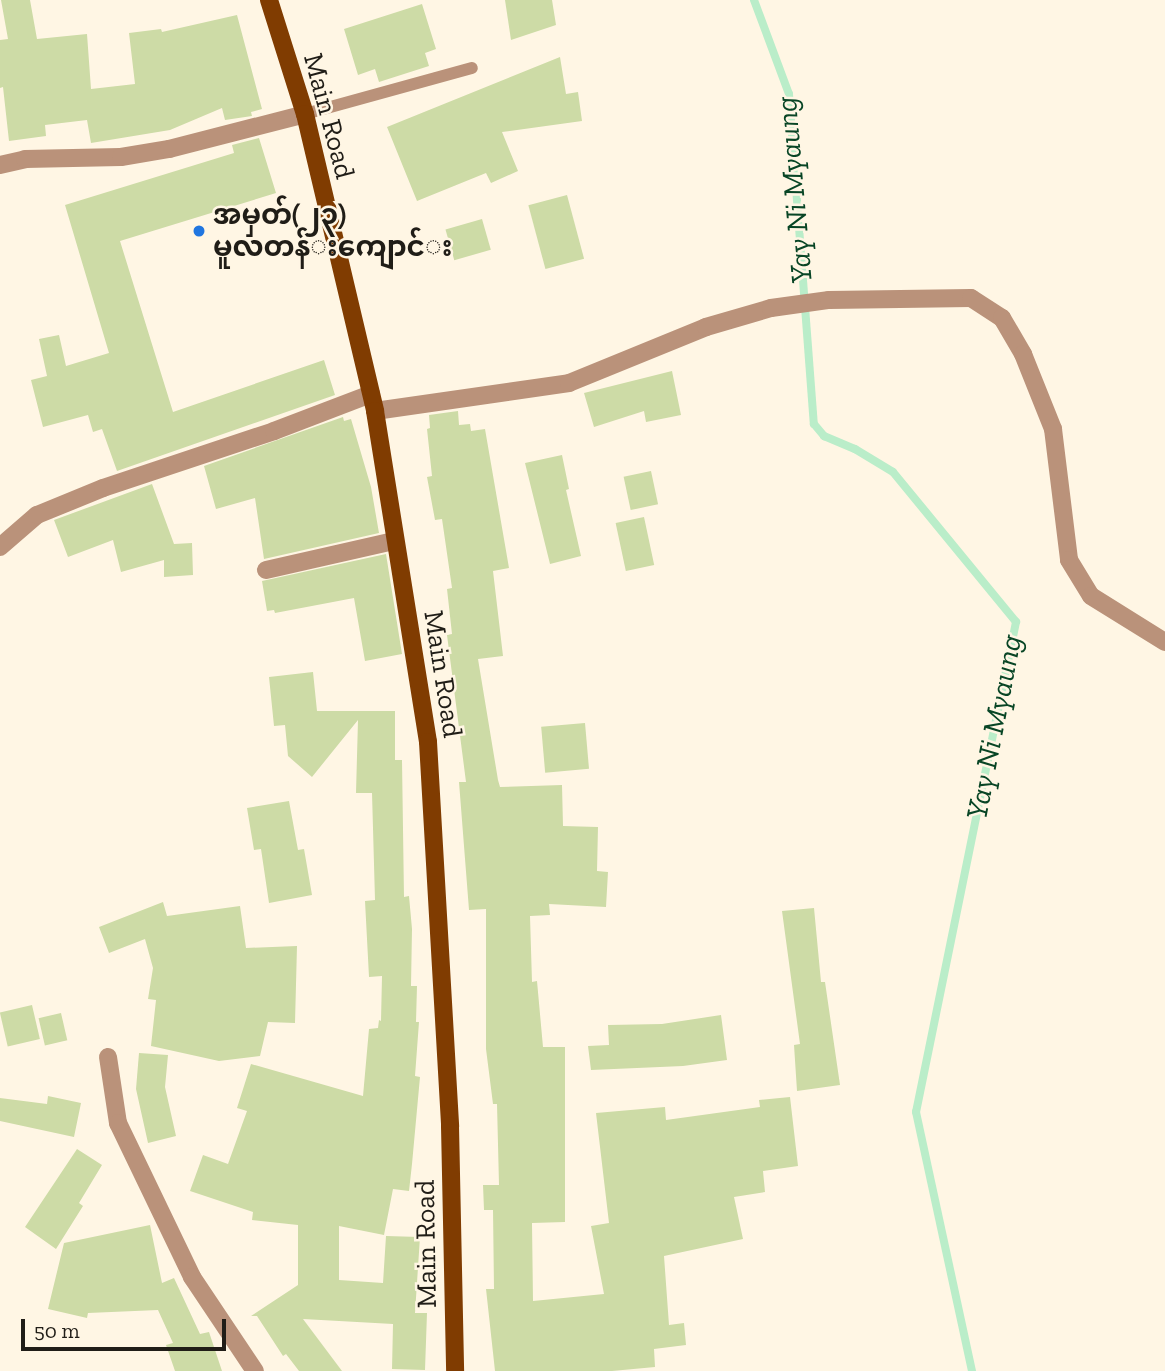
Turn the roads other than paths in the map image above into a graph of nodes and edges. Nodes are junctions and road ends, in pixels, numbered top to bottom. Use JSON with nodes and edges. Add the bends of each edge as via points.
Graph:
{"nodes":[{"id":1,"x":269,"y":0,"type":"edge"},
{"id":2,"x":472,"y":68,"type":"dead end"},
{"id":3,"x":305,"y":114,"type":"junction"},
{"id":4,"x":0,"y":165,"type":"edge"},
{"id":5,"x":373,"y":403,"type":"junction"},
{"id":6,"x":394,"y":541,"type":"junction"},
{"id":7,"x":0,"y":547,"type":"edge"},
{"id":8,"x":266,"y":570,"type":"dead end"},
{"id":9,"x":1165,"y":642,"type":"edge"},
{"id":10,"x":108,"y":1057,"type":"dead end"},
{"id":11,"x":255,"y":1371,"type":"edge"},
{"id":12,"x":455,"y":1371,"type":"edge"}],
"edges":[{"from":1,"to":3,"type":"main road","name":"Main Road"},
{"from":2,"to":3,"type":"lane"},
{"from":3,"to":4,"type":"street","via":[[169,149],[121,157],[25,159]]},
{"from":3,"to":5,"type":"main road","name":"Main Road"},
{"from":5,"to":6,"type":"main road","name":"Main Road"},
{"from":5,"to":7,"type":"street","via":[[103,488],[37,515]]},
{"from":5,"to":9,"type":"street","via":[[569,383],[706,327],[771,308],[829,300],[971,298],[1002,318],[1023,354],[1054,429],[1069,560],[1091,596]]},
{"from":6,"to":8,"type":"street"},
{"from":6,"to":12,"type":"main road","name":"Main Road","via":[[428,742],[450,1126]]},
{"from":10,"to":11,"type":"street","via":[[118,1123],[192,1277]]}]}
